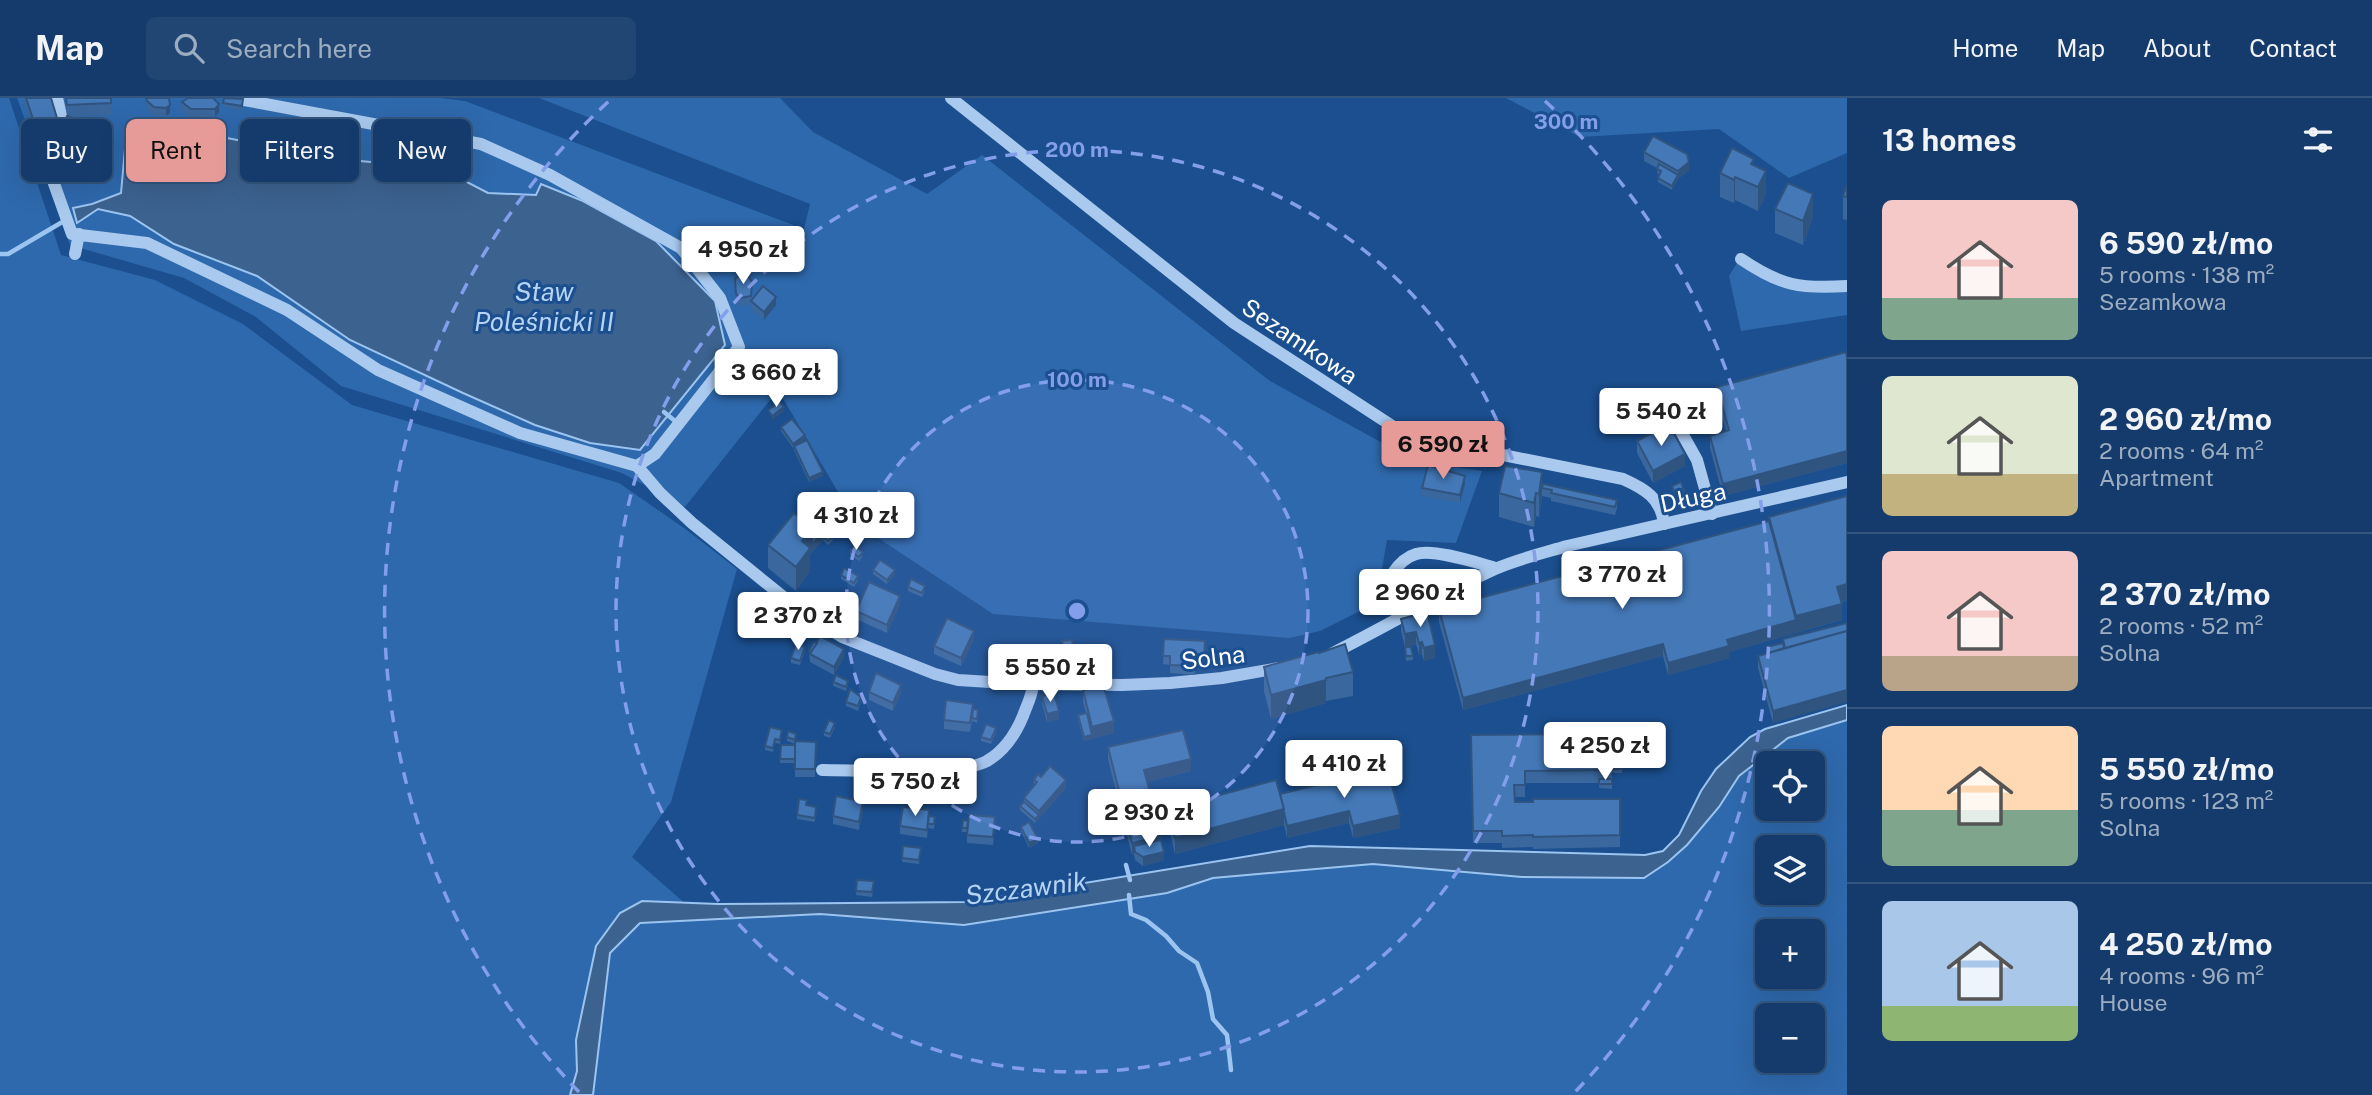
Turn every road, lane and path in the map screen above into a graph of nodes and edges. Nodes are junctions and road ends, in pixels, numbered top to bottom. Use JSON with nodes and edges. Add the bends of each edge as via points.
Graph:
{"nodes":[{"id":1,"x":57,"y":98,"type":"edge"},
{"id":2,"x":233,"y":98,"type":"edge"},
{"id":3,"x":951,"y":98,"type":"edge"},
{"id":4,"x":75,"y":234,"type":"junction"},
{"id":5,"x":75,"y":254,"type":"dead end"},
{"id":6,"x":1741,"y":259,"type":"dead end"},
{"id":7,"x":1847,"y":286,"type":"edge"},
{"id":8,"x":1674,"y":419,"type":"dead end"},
{"id":9,"x":637,"y":466,"type":"junction"},
{"id":10,"x":1847,"y":482,"type":"edge"},
{"id":11,"x":1712,"y":514,"type":"junction"},
{"id":12,"x":1664,"y":524,"type":"junction"},
{"id":13,"x":1496,"y":568,"type":"junction"},
{"id":14,"x":1404,"y":616,"type":"junction"},
{"id":15,"x":1321,"y":658,"type":"edge"},
{"id":16,"x":1296,"y":666,"type":"edge"},
{"id":17,"x":1032,"y":685,"type":"junction"},
{"id":18,"x":821,"y":770,"type":"dead end"}],
"edges":[{"from":1,"to":4,"type":"street","via":[[63,124],[47,164]]},
{"from":2,"to":9,"type":"street","via":[[481,144],[550,175],[681,248],[720,298],[739,347],[655,454]]},
{"from":3,"to":12,"type":"street","name":"Sezamkowa","via":[[1234,323],[1400,431],[1623,479],[1644,489],[1660,507]]},
{"from":4,"to":5,"type":"street"},
{"from":4,"to":9,"type":"street","via":[[148,243],[286,310],[378,370],[520,433]]},
{"from":6,"to":7,"type":"street","via":[[1798,287]]},
{"from":8,"to":11,"type":"street","via":[[1697,460]]},
{"from":9,"to":17,"type":"street","name":"Solna","via":[[692,523],[791,604],[842,637],[958,680]]},
{"from":10,"to":11,"type":"street","name":"Długa"},
{"from":11,"to":12,"type":"street","name":"Długa"},
{"from":12,"to":13,"type":"street","name":"Długa"},
{"from":13,"to":14,"type":"street","name":"Długa"},
{"from":13,"to":14,"type":"street","via":[[1415,554],[1390,577],[1386,592],[1387,602]]},
{"from":14,"to":15,"type":"street","name":"Długa"},
{"from":16,"to":17,"type":"street","name":"Solna","via":[[1170,683]]},
{"from":17,"to":18,"type":"street","via":[[1018,729],[987,761],[963,770]]}]}
